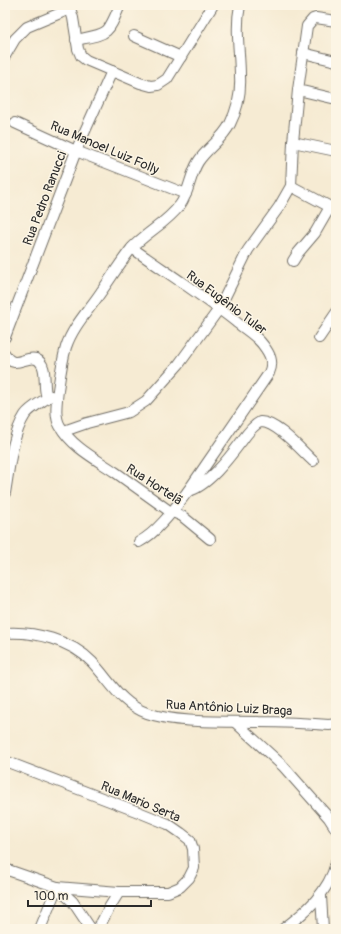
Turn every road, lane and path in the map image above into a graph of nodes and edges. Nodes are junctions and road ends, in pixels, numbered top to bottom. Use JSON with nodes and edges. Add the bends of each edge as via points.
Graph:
{"nodes":[{"id":1,"x":120,"y":5,"type":"edge"},
{"id":2,"x":214,"y":5,"type":"edge"},
{"id":3,"x":240,"y":5,"type":"edge"},
{"id":4,"x":70,"y":7,"type":"edge"},
{"id":5,"x":336,"y":21,"type":"edge"},
{"id":6,"x":134,"y":36,"type":"dead end"},
{"id":7,"x":76,"y":40,"type":"junction"},
{"id":8,"x":303,"y":53,"type":"junction"},
{"id":9,"x":5,"y":56,"type":"edge"},
{"id":10,"x":181,"y":56,"type":"junction"},
{"id":11,"x":336,"y":61,"type":"edge"},
{"id":12,"x":112,"y":71,"type":"junction"},
{"id":13,"x":298,"y":90,"type":"junction"},
{"id":14,"x":336,"y":99,"type":"edge"},
{"id":15,"x":15,"y":123,"type":"dead end"},
{"id":16,"x":293,"y":142,"type":"junction"},
{"id":17,"x":76,"y":150,"type":"junction"},
{"id":18,"x":336,"y":151,"type":"edge"},
{"id":19,"x":291,"y":186,"type":"junction"},
{"id":20,"x":186,"y":194,"type":"junction"},
{"id":21,"x":333,"y":209,"type":"edge"},
{"id":22,"x":132,"y":248,"type":"junction"},
{"id":23,"x":293,"y":261,"type":"dead end"},
{"id":24,"x":219,"y":309,"type":"junction"},
{"id":25,"x":336,"y":313,"type":"edge"},
{"id":26,"x":5,"y":337,"type":"edge"},
{"id":27,"x":319,"y":338,"type":"dead end"},
{"id":28,"x":5,"y":354,"type":"edge"},
{"id":29,"x":54,"y":397,"type":"junction"},
{"id":30,"x":64,"y":431,"type":"junction"},
{"id":31,"x":313,"y":461,"type":"dead end"},
{"id":32,"x":188,"y":491,"type":"junction"},
{"id":33,"x":5,"y":493,"type":"edge"},
{"id":34,"x":172,"y":512,"type":"junction"},
{"id":35,"x":210,"y":539,"type":"dead end"},
{"id":36,"x":139,"y":542,"type":"dead end"},
{"id":37,"x":5,"y":633,"type":"edge"},
{"id":38,"x":235,"y":722,"type":"junction"},
{"id":39,"x":336,"y":724,"type":"edge"},
{"id":40,"x":5,"y":761,"type":"edge"},
{"id":41,"x":336,"y":829,"type":"edge"},
{"id":42,"x":336,"y":863,"type":"edge"},
{"id":43,"x":5,"y":869,"type":"edge"},
{"id":44,"x":57,"y":887,"type":"junction"},
{"id":45,"x":120,"y":892,"type":"junction"},
{"id":46,"x":321,"y":896,"type":"junction"},
{"id":47,"x":40,"y":929,"type":"edge"},
{"id":48,"x":91,"y":929,"type":"edge"},
{"id":49,"x":98,"y":929,"type":"edge"},
{"id":50,"x":283,"y":929,"type":"edge"},
{"id":51,"x":323,"y":929,"type":"edge"}],
"edges":[{"from":1,"to":7,"type":"street","via":[[105,33]]},
{"from":2,"to":10,"type":"street"},
{"from":3,"to":20,"type":"street","via":[[237,47],[240,78],[234,115],[218,142],[197,163]]},
{"from":4,"to":7,"type":"street"},
{"from":4,"to":9,"type":"street","via":[[27,27],[15,38]]},
{"from":5,"to":8,"type":"street","via":[[313,18],[308,26]]},
{"from":6,"to":10,"type":"street"},
{"from":7,"to":12,"type":"street","via":[[79,53],[86,60]]},
{"from":8,"to":11,"type":"street"},
{"from":8,"to":13,"type":"street"},
{"from":10,"to":12,"type":"street","via":[[167,79],[158,85],[140,83]]},
{"from":12,"to":17,"type":"street","name":"Rua Pedro Ranucci"},
{"from":13,"to":14,"type":"street"},
{"from":13,"to":16,"type":"street"},
{"from":15,"to":17,"type":"street","name":"Rua Manoel Luiz Folly"},
{"from":16,"to":18,"type":"street"},
{"from":16,"to":19,"type":"street"},
{"from":17,"to":20,"type":"street","name":"Rua Manoel Luiz Folly"},
{"from":17,"to":26,"type":"street","name":"Rua Pedro Ranucci"},
{"from":19,"to":21,"type":"street"},
{"from":19,"to":24,"type":"street","via":[[248,250]]},
{"from":20,"to":22,"type":"street","via":[[173,213]]},
{"from":21,"to":23,"type":"street"},
{"from":22,"to":24,"type":"street","name":"Rua Eugênio Tuler"},
{"from":22,"to":29,"type":"street","via":[[72,333]]},
{"from":24,"to":30,"type":"street","via":[[179,364],[146,401],[129,412],[87,422]]},
{"from":24,"to":32,"type":"street","name":"Rua Eugênio Tuler","via":[[262,344],[270,355],[272,366],[270,373]]},
{"from":25,"to":27,"type":"street"},
{"from":28,"to":29,"type":"street","via":[[15,362],[32,358],[38,360],[43,369],[45,391]]},
{"from":29,"to":30,"type":"street","via":[[59,424]]},
{"from":29,"to":33,"type":"street","via":[[32,408],[20,426],[14,443]]},
{"from":30,"to":34,"type":"street","name":"Rua Hortelã","via":[[85,452]]},
{"from":31,"to":32,"type":"street","name":"Rua Eugênio Tuler","via":[[287,436],[266,422],[260,422],[216,471],[197,488]]},
{"from":32,"to":34,"type":"street","name":"Rua Eugênio Tuler"},
{"from":34,"to":35,"type":"street","name":"Rua Hortelã","via":[[182,516]]},
{"from":34,"to":36,"type":"street","name":"Rua Eugênio Tuler","via":[[147,538]]},
{"from":37,"to":38,"type":"street","name":"Rua Antônio Luiz Braga","via":[[41,635],[80,653],[91,662],[119,696],[145,713],[172,719]]},
{"from":38,"to":39,"type":"street","name":"Rua Antônio Luiz Braga"},
{"from":38,"to":41,"type":"street","via":[[283,766]]},
{"from":40,"to":45,"type":"street","name":"Rua Mario Serta","via":[[168,824],[190,840],[194,868],[180,887],[168,892]]},
{"from":42,"to":46,"type":"street"},
{"from":43,"to":44,"type":"street"},
{"from":44,"to":45,"type":"street","name":"Rua Mario Serta"},
{"from":44,"to":47,"type":"street"},
{"from":44,"to":48,"type":"street","via":[[73,902]]},
{"from":45,"to":49,"type":"street"},
{"from":46,"to":50,"type":"street"},
{"from":46,"to":51,"type":"street"}]}
